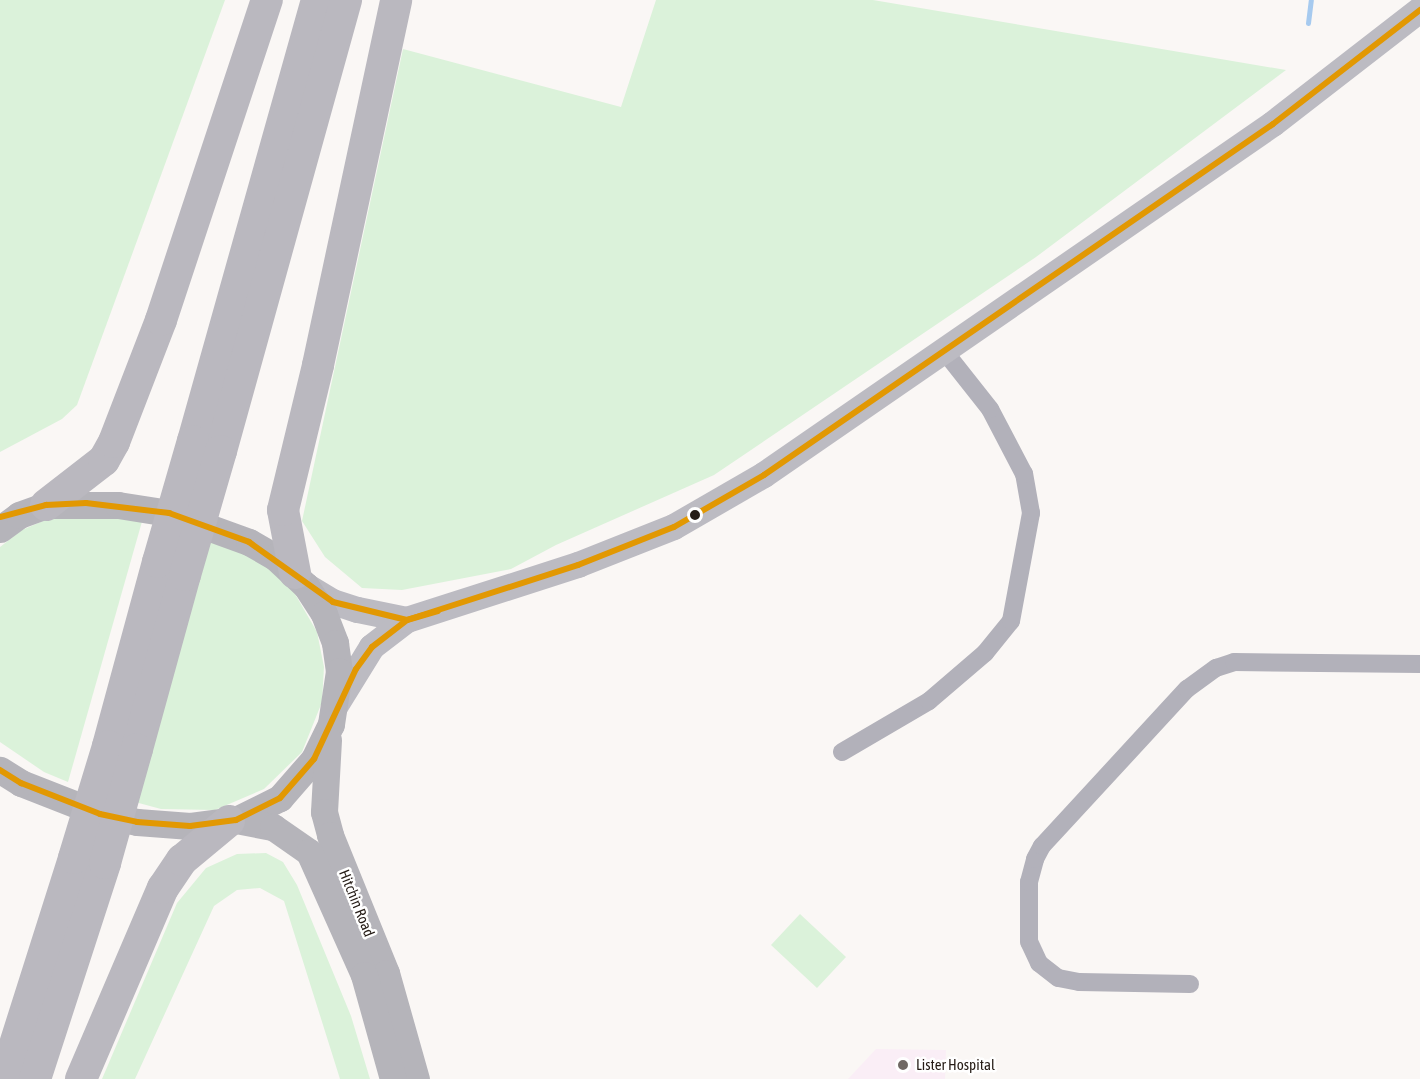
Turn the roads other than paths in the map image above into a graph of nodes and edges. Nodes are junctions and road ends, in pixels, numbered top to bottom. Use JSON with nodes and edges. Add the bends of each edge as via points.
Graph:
{"nodes":[{"id":1,"x":267,"y":0,"type":"edge"},
{"id":2,"x":316,"y":0,"type":"edge"},
{"id":3,"x":346,"y":0,"type":"edge"},
{"id":4,"x":396,"y":0,"type":"edge"},
{"id":5,"x":1420,"y":10,"type":"edge"},
{"id":6,"x":945,"y":352,"type":"junction"},
{"id":7,"x":207,"y":446,"type":"junction"},
{"id":8,"x":46,"y":506,"type":"junction"},
{"id":9,"x":0,"y":529,"type":"edge"},
{"id":10,"x":301,"y":580,"type":"junction"},
{"id":11,"x":407,"y":620,"type":"junction"},
{"id":12,"x":1420,"y":664,"type":"edge"},
{"id":13,"x":333,"y":715,"type":"junction"},
{"id":14,"x":123,"y":748,"type":"junction"},
{"id":15,"x":842,"y":752,"type":"dead end"},
{"id":16,"x":0,"y":770,"type":"edge"},
{"id":17,"x":232,"y":821,"type":"junction"},
{"id":18,"x":1190,"y":984,"type":"dead end"},
{"id":19,"x":4,"y":1079,"type":"edge"},
{"id":20,"x":35,"y":1079,"type":"edge"},
{"id":21,"x":81,"y":1079,"type":"edge"},
{"id":22,"x":393,"y":1079,"type":"edge"},
{"id":23,"x":416,"y":1079,"type":"edge"}],
"edges":[{"from":1,"to":8,"type":"highway","via":[[160,320],[104,460]]},
{"from":2,"to":7,"type":"highway"},
{"from":3,"to":7,"type":"highway"},
{"from":4,"to":10,"type":"highway","via":[[283,510]]},
{"from":5,"to":6,"type":"main road","via":[[1273,124]]},
{"from":6,"to":11,"type":"main road","via":[[764,476],[674,526],[578,565]]},
{"from":6,"to":15,"type":"street","via":[[990,409],[1024,474],[1031,513],[1011,621],[986,653],[929,701]]},
{"from":7,"to":14,"type":"highway","bridge":true},
{"from":8,"to":9,"type":"main road","via":[[18,515]]},
{"from":8,"to":10,"type":"main road","via":[[118,505],[169,513],[249,542]]},
{"from":10,"to":11,"type":"main road","via":[[358,610]]},
{"from":10,"to":13,"type":"main road","name":"Hitchin Road","via":[[324,614],[335,644],[339,671]]},
{"from":11,"to":13,"type":"main road","via":[[372,647]]},
{"from":12,"to":18,"type":"street","via":[[1234,662],[1216,668],[1186,689],[1042,846],[1029,882],[1029,942],[1039,963],[1058,978],[1079,982]]},
{"from":13,"to":17,"type":"main road","via":[[314,759],[297,781],[280,798]]},
{"from":13,"to":23,"type":"main road","name":"Hitchin Road","via":[[324,812],[386,974]]},
{"from":14,"to":19,"type":"highway","bridge":true,"via":[[74,858]]},
{"from":14,"to":20,"type":"highway","bridge":true,"via":[[105,863]]},
{"from":16,"to":17,"type":"main road","via":[[21,783],[100,814],[162,825]]},
{"from":17,"to":21,"type":"highway","via":[[182,860],[163,888]]},
{"from":17,"to":22,"type":"main road","name":"Hitchin Road","via":[[273,826],[309,852],[364,975]]}]}
